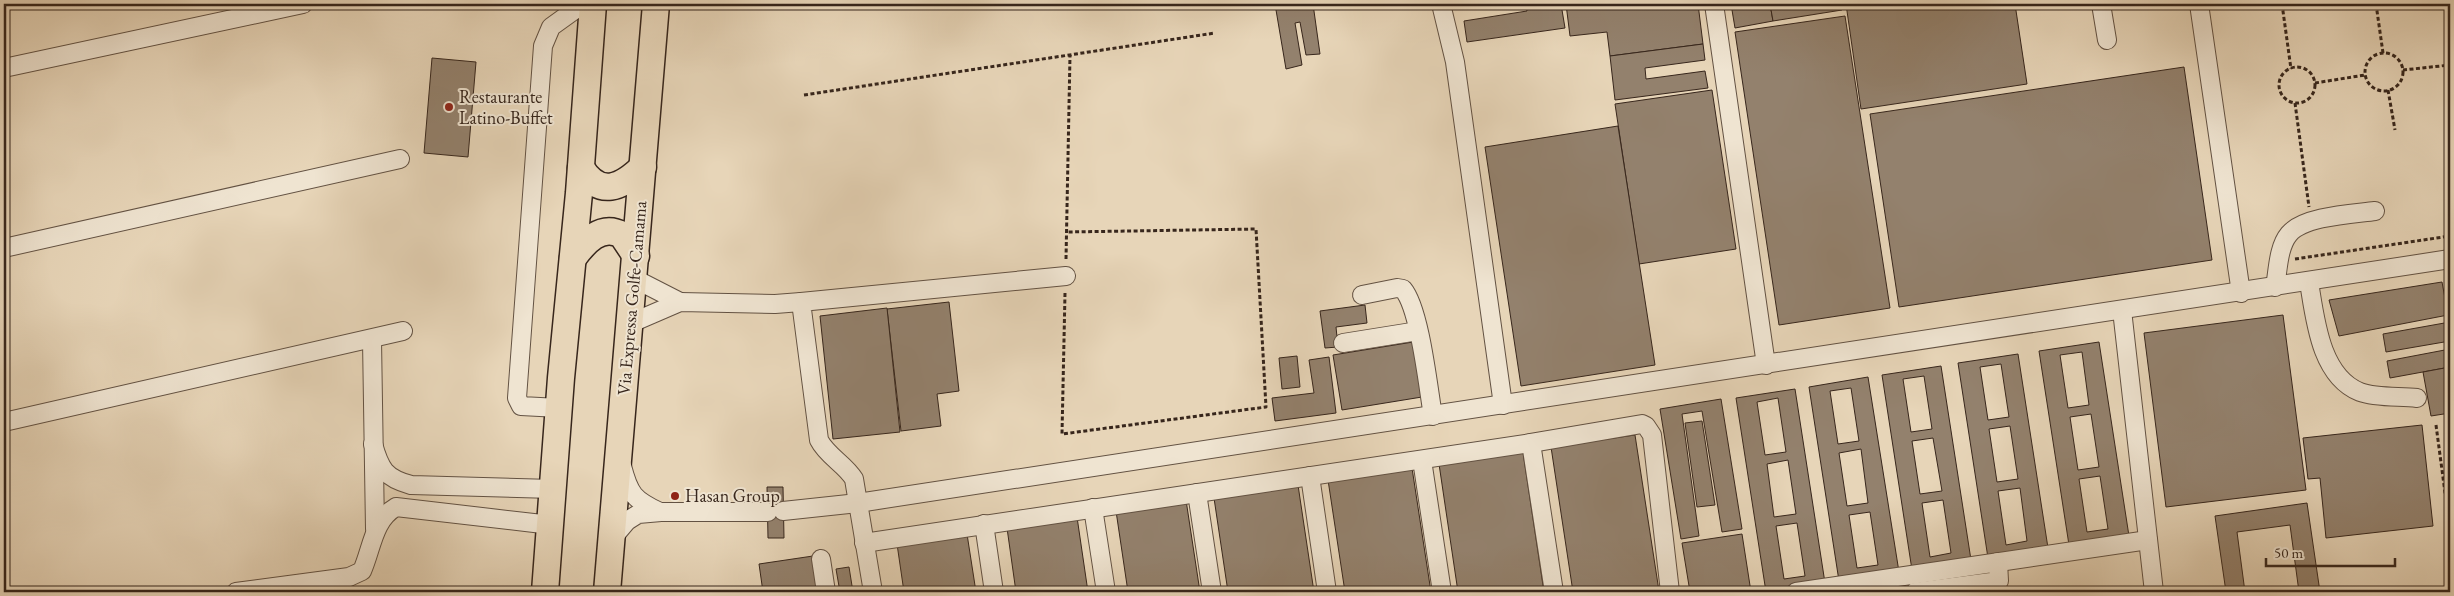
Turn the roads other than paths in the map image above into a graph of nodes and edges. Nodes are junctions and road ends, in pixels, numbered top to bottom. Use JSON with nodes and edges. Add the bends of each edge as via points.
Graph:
{"nodes":[{"id":1,"x":304,"y":4,"type":"edge"},
{"id":2,"x":583,"y":4,"type":"edge"},
{"id":3,"x":593,"y":4,"type":"edge"},
{"id":4,"x":656,"y":4,"type":"edge"},
{"id":5,"x":1441,"y":4,"type":"edge"},
{"id":6,"x":1714,"y":4,"type":"edge"},
{"id":7,"x":2101,"y":4,"type":"edge"},
{"id":8,"x":2199,"y":4,"type":"edge"},
{"id":9,"x":2107,"y":40,"type":"dead end"},
{"id":10,"x":4,"y":68,"type":"edge"},
{"id":11,"x":400,"y":158,"type":"dead end"},
{"id":12,"x":643,"y":167,"type":"junction"},
{"id":13,"x":581,"y":168,"type":"junction"},
{"id":14,"x":2375,"y":211,"type":"dead end"},
{"id":15,"x":4,"y":248,"type":"edge"},
{"id":16,"x":573,"y":258,"type":"junction"},
{"id":17,"x":2450,"y":259,"type":"edge"},
{"id":18,"x":635,"y":268,"type":"junction"},
{"id":19,"x":1066,"y":276,"type":"road end"},
{"id":20,"x":2309,"y":282,"type":"junction"},
{"id":21,"x":2276,"y":287,"type":"junction"},
{"id":22,"x":2241,"y":292,"type":"junction"},
{"id":23,"x":1362,"y":295,"type":"dead end"},
{"id":24,"x":680,"y":302,"type":"junction"},
{"id":25,"x":801,"y":302,"type":"junction"},
{"id":26,"x":2122,"y":310,"type":"junction"},
{"id":27,"x":629,"y":324,"type":"junction"},
{"id":28,"x":403,"y":331,"type":"dead end"},
{"id":29,"x":1418,"y":331,"type":"junction"},
{"id":30,"x":372,"y":340,"type":"junction"},
{"id":31,"x":1344,"y":343,"type":"dead end"},
{"id":32,"x":1766,"y":365,"type":"junction"},
{"id":33,"x":2417,"y":398,"type":"dead end"},
{"id":34,"x":1503,"y":405,"type":"junction"},
{"id":35,"x":559,"y":408,"type":"junction"},
{"id":36,"x":1433,"y":416,"type":"junction"},
{"id":37,"x":4,"y":422,"type":"edge"},
{"id":38,"x":1531,"y":443,"type":"junction"},
{"id":39,"x":373,"y":444,"type":"junction"},
{"id":40,"x":618,"y":450,"type":"junction"},
{"id":41,"x":1422,"y":460,"type":"junction"},
{"id":42,"x":1310,"y":476,"type":"junction"},
{"id":43,"x":553,"y":489,"type":"junction"},
{"id":44,"x":1197,"y":493,"type":"junction"},
{"id":45,"x":858,"y":503,"type":"junction"},
{"id":46,"x":1093,"y":508,"type":"junction"},
{"id":47,"x":661,"y":512,"type":"junction"},
{"id":48,"x":984,"y":524,"type":"junction"},
{"id":49,"x":551,"y":525,"type":"junction"},
{"id":50,"x":375,"y":534,"type":"junction"},
{"id":51,"x":2148,"y":540,"type":"junction"},
{"id":52,"x":864,"y":543,"type":"junction"},
{"id":53,"x":611,"y":552,"type":"junction"},
{"id":54,"x":821,"y":559,"type":"dead end"},
{"id":55,"x":1998,"y":562,"type":"junction"},
{"id":56,"x":1975,"y":588,"type":"edge"},
{"id":57,"x":236,"y":592,"type":"edge"},
{"id":58,"x":545,"y":592,"type":"edge"},
{"id":59,"x":607,"y":592,"type":"edge"},
{"id":60,"x":826,"y":592,"type":"edge"},
{"id":61,"x":873,"y":592,"type":"edge"},
{"id":62,"x":994,"y":592,"type":"edge"},
{"id":63,"x":1106,"y":592,"type":"edge"},
{"id":64,"x":1212,"y":592,"type":"edge"},
{"id":65,"x":1327,"y":592,"type":"edge"},
{"id":66,"x":1442,"y":592,"type":"edge"},
{"id":67,"x":1554,"y":592,"type":"edge"},
{"id":68,"x":1670,"y":592,"type":"edge"},
{"id":69,"x":1796,"y":592,"type":"edge"},
{"id":70,"x":1915,"y":592,"type":"edge"},
{"id":71,"x":2154,"y":592,"type":"edge"}],
"edges":[{"from":1,"to":10,"type":"street"},
{"from":2,"to":35,"type":"street","via":[[551,27],[542,46],[517,398],[521,406]]},
{"from":3,"to":13,"type":"highway"},
{"from":4,"to":12,"type":"highway","name":"Via Expressa Golfe-Camama"},
{"from":5,"to":34,"type":"street","via":[[1455,62]]},
{"from":6,"to":32,"type":"street"},
{"from":7,"to":9,"type":"street"},
{"from":8,"to":22,"type":"street"},
{"from":11,"to":15,"type":"street"},
{"from":12,"to":13,"type":"highway","via":[[620,184],[603,187],[592,182]]},
{"from":12,"to":18,"type":"highway","name":"Via Expressa Golfe-Camama"},
{"from":13,"to":16,"type":"highway"},
{"from":14,"to":21,"type":"street","via":[[2321,219],[2303,224],[2289,234],[2283,247]]},
{"from":16,"to":18,"type":"highway","via":[[590,239],[607,232],[622,235]]},
{"from":16,"to":35,"type":"highway"},
{"from":17,"to":20,"type":"street"},
{"from":18,"to":24,"type":"street"},
{"from":18,"to":27,"type":"highway","name":"Via Expressa Golfe-Camama"},
{"from":19,"to":25,"type":"street"},
{"from":20,"to":21,"type":"street"},
{"from":20,"to":33,"type":"street","via":[[2315,319],[2328,359],[2341,381],[2361,392]]},
{"from":21,"to":22,"type":"street"},
{"from":22,"to":26,"type":"street"},
{"from":23,"to":29,"type":"street","via":[[1403,289],[1409,296]]},
{"from":24,"to":25,"type":"street"},
{"from":24,"to":27,"type":"street"},
{"from":25,"to":45,"type":"street","via":[[819,440],[850,472]]},
{"from":26,"to":32,"type":"street"},
{"from":26,"to":51,"type":"street"},
{"from":27,"to":40,"type":"highway","name":"Via Expressa Golfe-Camama"},
{"from":28,"to":30,"type":"street"},
{"from":29,"to":31,"type":"street"},
{"from":29,"to":36,"type":"street"},
{"from":30,"to":37,"type":"street"},
{"from":30,"to":39,"type":"street"},
{"from":32,"to":34,"type":"street"},
{"from":34,"to":36,"type":"street"},
{"from":35,"to":43,"type":"highway"},
{"from":36,"to":45,"type":"street"},
{"from":38,"to":41,"type":"street"},
{"from":38,"to":67,"type":"street"},
{"from":38,"to":68,"type":"street","via":[[1642,424],[1646,426],[1652,436]]},
{"from":39,"to":43,"type":"street","via":[[385,473],[410,485]]},
{"from":39,"to":50,"type":"street"},
{"from":40,"to":47,"type":"street","via":[[629,487],[639,502]]},
{"from":40,"to":53,"type":"highway","name":"Via Expressa Golfe-Camama"},
{"from":41,"to":42,"type":"street"},
{"from":41,"to":66,"type":"street"},
{"from":42,"to":44,"type":"street"},
{"from":42,"to":65,"type":"street"},
{"from":43,"to":49,"type":"highway"},
{"from":44,"to":46,"type":"street"},
{"from":44,"to":64,"type":"street"},
{"from":45,"to":47,"type":"street","via":[[776,512]]},
{"from":45,"to":52,"type":"street"},
{"from":46,"to":48,"type":"street"},
{"from":46,"to":63,"type":"street"},
{"from":47,"to":53,"type":"street","via":[[638,514],[627,521],[616,534]]},
{"from":48,"to":52,"type":"street"},
{"from":48,"to":62,"type":"street"},
{"from":49,"to":50,"type":"street","via":[[396,507],[379,521]]},
{"from":49,"to":58,"type":"highway"},
{"from":50,"to":57,"type":"street","via":[[362,571],[349,577]]},
{"from":51,"to":55,"type":"street"},
{"from":51,"to":71,"type":"street"},
{"from":52,"to":61,"type":"street"},
{"from":53,"to":59,"type":"highway","name":"Via Expressa Golfe-Camama"},
{"from":54,"to":60,"type":"street"},
{"from":55,"to":56,"type":"street","via":[[2000,580]]},
{"from":55,"to":69,"type":"street"},
{"from":56,"to":70,"type":"street"}]}
